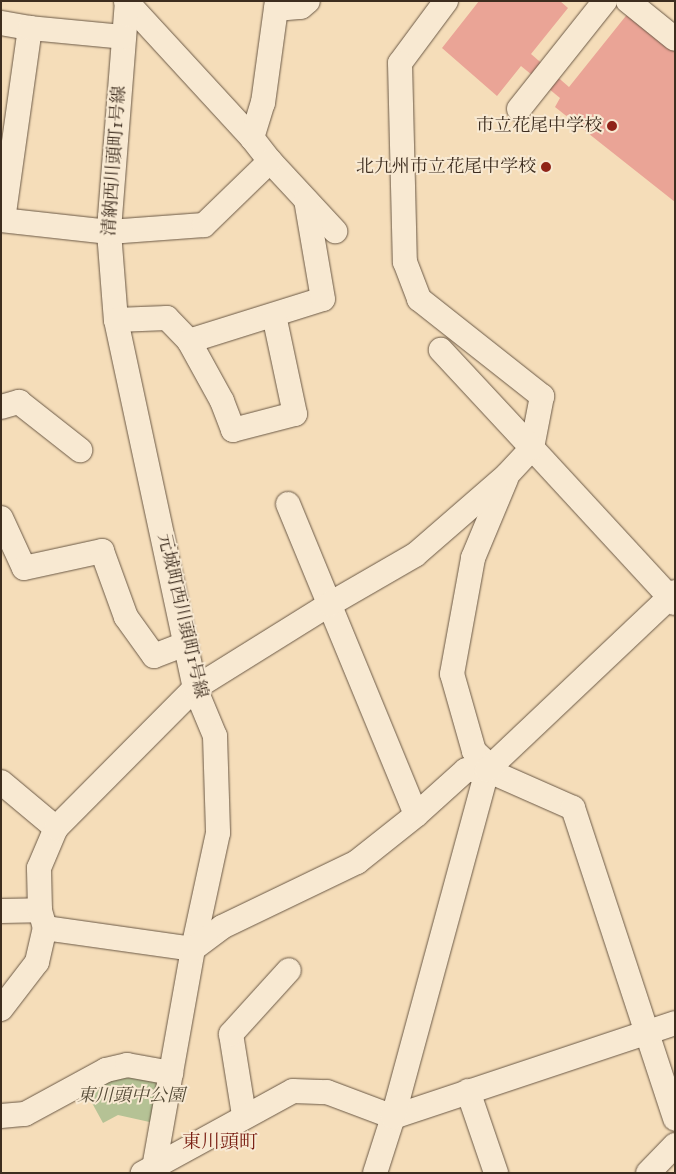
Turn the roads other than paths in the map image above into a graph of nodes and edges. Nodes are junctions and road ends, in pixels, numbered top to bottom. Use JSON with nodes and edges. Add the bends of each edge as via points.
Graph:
{"nodes":[{"id":1,"x":308,"y":1,"type":"edge"},
{"id":2,"x":446,"y":1,"type":"edge"},
{"id":3,"x":605,"y":1,"type":"edge"},
{"id":4,"x":628,"y":1,"type":"edge"},
{"id":5,"x":127,"y":2,"type":"edge"},
{"id":6,"x":276,"y":5,"type":"edge"},
{"id":7,"x":1,"y":23,"type":"edge"},
{"id":8,"x":30,"y":28,"type":"junction"},
{"id":9,"x":124,"y":37,"type":"junction"},
{"id":10,"x":675,"y":38,"type":"edge"},
{"id":11,"x":519,"y":109,"type":"dead end"},
{"id":12,"x":252,"y":138,"type":"junction"},
{"id":13,"x":270,"y":161,"type":"junction"},
{"id":14,"x":306,"y":200,"type":"junction"},
{"id":15,"x":2,"y":220,"type":"edge"},
{"id":16,"x":109,"y":232,"type":"junction"},
{"id":17,"x":335,"y":232,"type":"dead end"},
{"id":18,"x":274,"y":315,"type":"junction"},
{"id":19,"x":116,"y":320,"type":"junction"},
{"id":20,"x":189,"y":341,"type":"junction"},
{"id":21,"x":441,"y":350,"type":"dead end"},
{"id":22,"x":1,"y":407,"type":"edge"},
{"id":23,"x":532,"y":448,"type":"junction"},
{"id":24,"x":80,"y":450,"type":"dead end"},
{"id":25,"x":507,"y":475,"type":"junction"},
{"id":26,"x":288,"y":504,"type":"dead end"},
{"id":27,"x":1,"y":518,"type":"edge"},
{"id":28,"x":673,"y":598,"type":"edge"},
{"id":29,"x":330,"y":604,"type":"junction"},
{"id":30,"x":186,"y":644,"type":"junction"},
{"id":31,"x":196,"y":688,"type":"junction"},
{"id":32,"x":488,"y":768,"type":"junction"},
{"id":33,"x":1,"y":782,"type":"edge"},
{"id":34,"x":416,"y":815,"type":"junction"},
{"id":35,"x":56,"y":828,"type":"junction"},
{"id":36,"x":1,"y":911,"type":"edge"},
{"id":37,"x":43,"y":919,"type":"junction"},
{"id":38,"x":193,"y":949,"type":"junction"},
{"id":39,"x":289,"y":970,"type":"dead end"},
{"id":40,"x":1,"y":1010,"type":"edge"},
{"id":41,"x":675,"y":1023,"type":"edge"},
{"id":42,"x":645,"y":1034,"type":"junction"},
{"id":43,"x":171,"y":1073,"type":"junction"},
{"id":44,"x":468,"y":1092,"type":"junction"},
{"id":45,"x":1,"y":1116,"type":"edge"},
{"id":46,"x":244,"y":1116,"type":"junction"},
{"id":47,"x":394,"y":1117,"type":"junction"},
{"id":48,"x":675,"y":1119,"type":"edge"},
{"id":49,"x":675,"y":1145,"type":"edge"},
{"id":50,"x":149,"y":1170,"type":"edge"},
{"id":51,"x":375,"y":1173,"type":"edge"},
{"id":52,"x":496,"y":1173,"type":"edge"},
{"id":53,"x":648,"y":1173,"type":"edge"}],
"edges":[{"from":1,"to":6,"type":"street","via":[[301,7]]},
{"from":2,"to":23,"type":"street","via":[[400,63],[405,262],[419,299],[542,396]]},
{"from":3,"to":11,"type":"street"},
{"from":4,"to":10,"type":"street"},
{"from":5,"to":9,"type":"street","name":"清納西川頭町1号線"},
{"from":5,"to":12,"type":"street"},
{"from":6,"to":12,"type":"street","via":[[263,103]]},
{"from":7,"to":8,"type":"street"},
{"from":8,"to":9,"type":"street"},
{"from":8,"to":15,"type":"street"},
{"from":9,"to":16,"type":"street","name":"清納西川頭町1号線"},
{"from":12,"to":13,"type":"street"},
{"from":13,"to":14,"type":"street"},
{"from":13,"to":16,"type":"street","via":[[204,225]]},
{"from":14,"to":17,"type":"street"},
{"from":14,"to":18,"type":"street","via":[[323,299]]},
{"from":15,"to":16,"type":"street"},
{"from":16,"to":19,"type":"street","name":"清納西川頭町1号線"},
{"from":18,"to":20,"type":"street"},
{"from":18,"to":20,"type":"street","via":[[295,414],[233,430],[222,402]]},
{"from":19,"to":20,"type":"street","via":[[167,318]]},
{"from":19,"to":30,"type":"street","name":"元城町西川頭町1号線"},
{"from":21,"to":23,"type":"street"},
{"from":22,"to":24,"type":"street","via":[[19,402]]},
{"from":23,"to":25,"type":"street"},
{"from":23,"to":28,"type":"street"},
{"from":25,"to":29,"type":"street","via":[[415,555]]},
{"from":25,"to":32,"type":"street","via":[[473,558],[452,674],[474,751]]},
{"from":26,"to":29,"type":"street"},
{"from":27,"to":30,"type":"street","via":[[24,568],[102,550],[126,617],[154,656]]},
{"from":28,"to":32,"type":"street"},
{"from":29,"to":31,"type":"street"},
{"from":29,"to":34,"type":"street"},
{"from":30,"to":31,"type":"street","name":"元城町西川頭町1号線"},
{"from":31,"to":35,"type":"street"},
{"from":31,"to":38,"type":"street","name":"元城町西川頭町1号線","via":[[215,736],[218,833]]},
{"from":32,"to":34,"type":"street","via":[[466,770]]},
{"from":32,"to":42,"type":"street","via":[[573,808]]},
{"from":32,"to":47,"type":"street"},
{"from":33,"to":35,"type":"street"},
{"from":34,"to":38,"type":"street","via":[[357,862],[222,927]]},
{"from":35,"to":37,"type":"street","via":[[39,868]]},
{"from":36,"to":37,"type":"street"},
{"from":37,"to":38,"type":"street"},
{"from":37,"to":40,"type":"street","via":[[37,962]]},
{"from":38,"to":43,"type":"street","name":"元城町西川頭町1号線"},
{"from":39,"to":46,"type":"street","via":[[231,1034]]},
{"from":41,"to":42,"type":"street"},
{"from":42,"to":44,"type":"street"},
{"from":42,"to":48,"type":"street"},
{"from":43,"to":45,"type":"street","via":[[127,1065],[106,1070],[25,1114]]},
{"from":43,"to":50,"type":"street","name":"元城町西川頭町1号線"},
{"from":44,"to":47,"type":"street"},
{"from":44,"to":52,"type":"street"},
{"from":46,"to":47,"type":"street","via":[[293,1091],[328,1092]]},
{"from":46,"to":50,"type":"street"},
{"from":47,"to":51,"type":"street"},
{"from":49,"to":53,"type":"street"}]}
